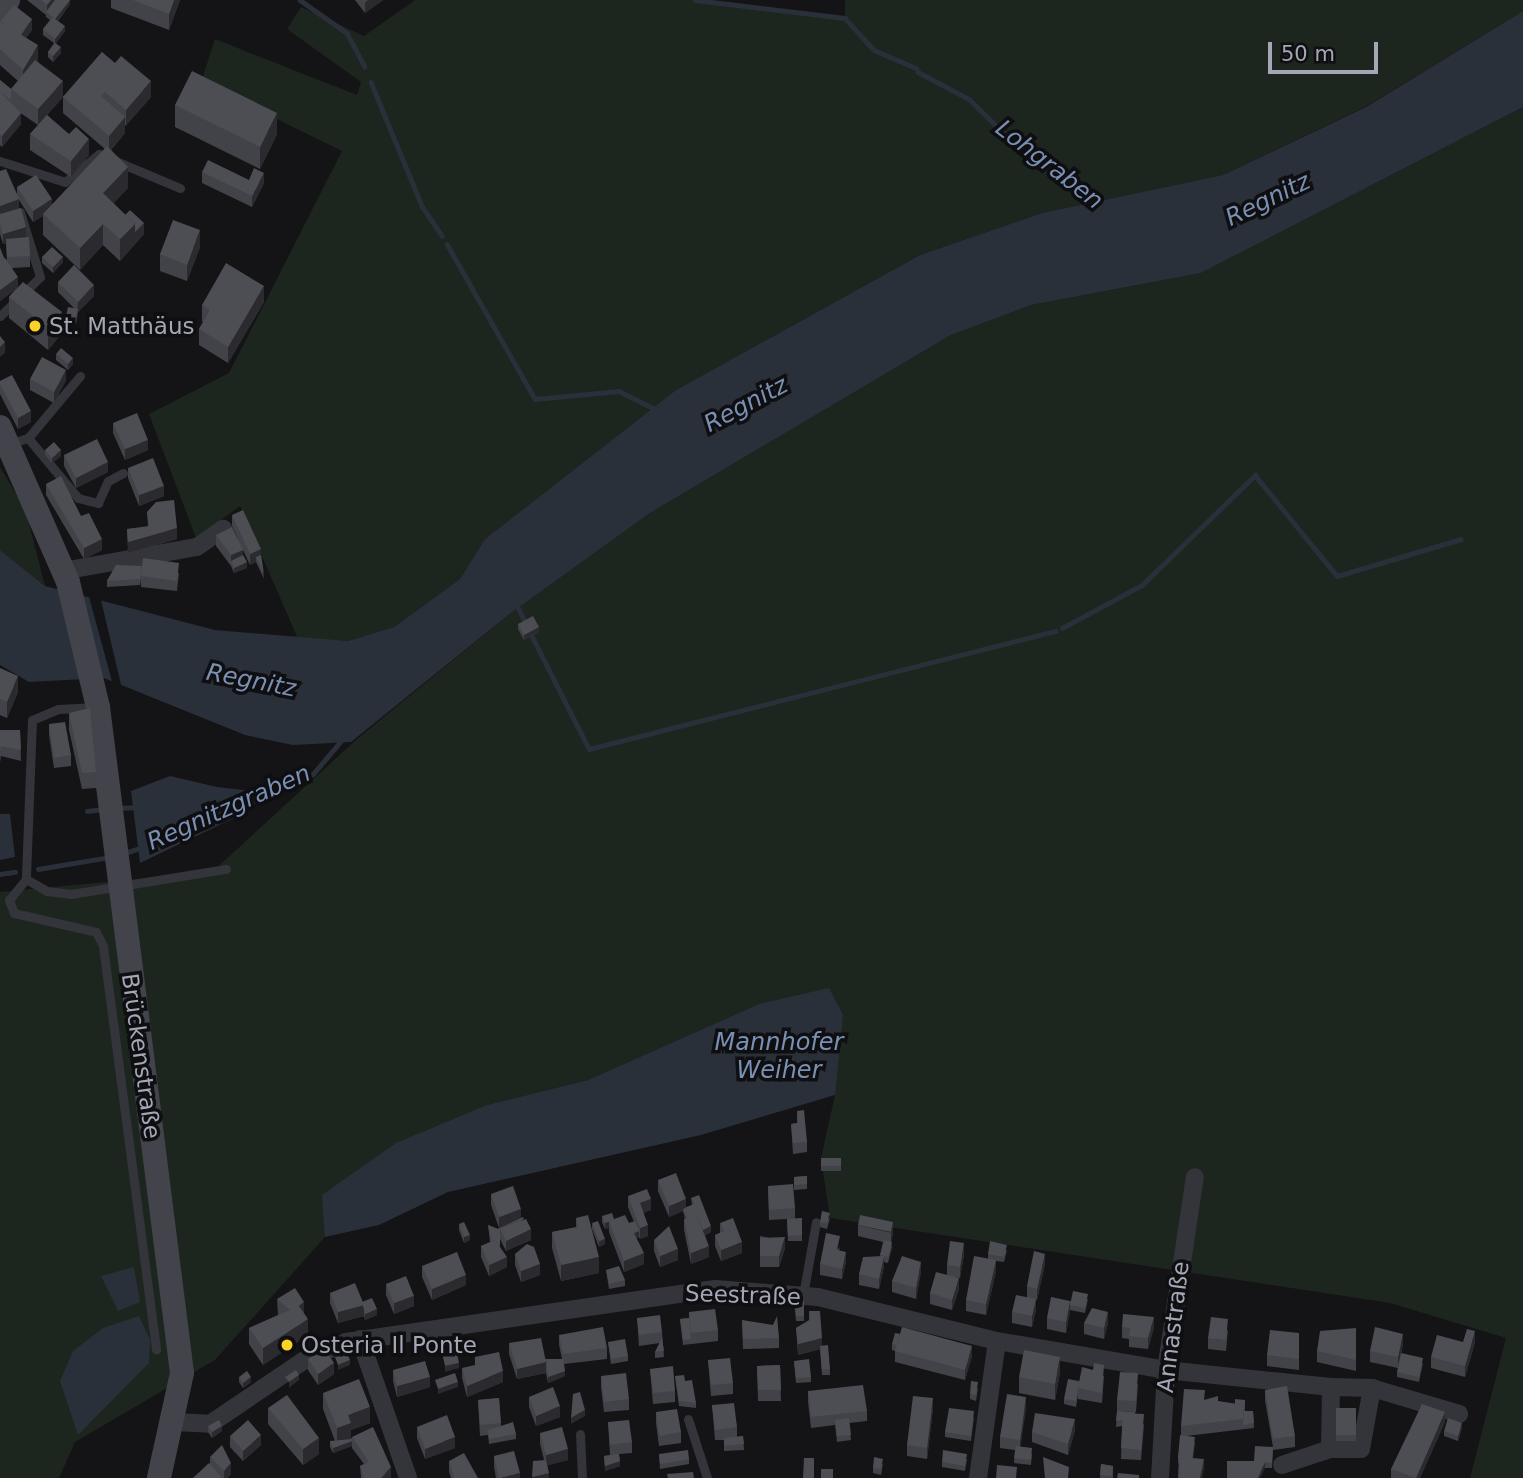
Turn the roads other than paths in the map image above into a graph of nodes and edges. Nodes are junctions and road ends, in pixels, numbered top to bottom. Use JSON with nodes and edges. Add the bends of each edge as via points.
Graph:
{"nodes":[{"id":1,"x":8,"y":0,"type":"edge"},
{"id":2,"x":0,"y":10,"type":"edge"},
{"id":3,"x":0,"y":163,"type":"edge"},
{"id":4,"x":6,"y":178,"type":"edge"},
{"id":5,"x":180,"y":188,"type":"dead end"},
{"id":6,"x":15,"y":200,"type":"edge"},
{"id":7,"x":0,"y":316,"type":"edge"},
{"id":8,"x":80,"y":376,"type":"dead end"},
{"id":9,"x":12,"y":436,"type":"edge"},
{"id":10,"x":123,"y":473,"type":"dead end"},
{"id":11,"x":223,"y":529,"type":"edge"},
{"id":12,"x":66,"y":577,"type":"junction"},
{"id":13,"x":96,"y":698,"type":"junction"},
{"id":14,"x":226,"y":869,"type":"dead end"},
{"id":15,"x":26,"y":879,"type":"junction"},
{"id":16,"x":116,"y":889,"type":"junction"},
{"id":17,"x":1195,"y":1177,"type":"dead end"},
{"id":18,"x":816,"y":1222,"type":"dead end"},
{"id":19,"x":803,"y":1295,"type":"junction"},
{"id":20,"x":360,"y":1339,"type":"junction"},
{"id":21,"x":998,"y":1341,"type":"junction"},
{"id":22,"x":156,"y":1350,"type":"dead end"},
{"id":23,"x":1166,"y":1370,"type":"junction"},
{"id":24,"x":1331,"y":1387,"type":"junction"},
{"id":25,"x":1372,"y":1388,"type":"junction"},
{"id":26,"x":1460,"y":1414,"type":"dead end"},
{"id":27,"x":688,"y":1419,"type":"dead end"},
{"id":28,"x":175,"y":1422,"type":"junction"},
{"id":29,"x":580,"y":1434,"type":"dead end"},
{"id":30,"x":1330,"y":1449,"type":"junction"},
{"id":31,"x":1282,"y":1465,"type":"dead end"},
{"id":32,"x":159,"y":1478,"type":"edge"},
{"id":33,"x":408,"y":1478,"type":"edge"},
{"id":34,"x":582,"y":1478,"type":"edge"},
{"id":35,"x":707,"y":1478,"type":"edge"},
{"id":36,"x":978,"y":1478,"type":"edge"},
{"id":37,"x":1160,"y":1478,"type":"edge"}],
"edges":[{"from":1,"to":2,"type":"main road"},
{"from":3,"to":4,"type":"lane"},
{"from":3,"to":5,"type":"lane","via":[[65,182],[99,155]]},
{"from":6,"to":7,"type":"lane","via":[[40,277]]},
{"from":8,"to":9,"type":"lane"},
{"from":9,"to":10,"type":"lane","via":[[78,498],[98,503],[108,481]]},
{"from":9,"to":12,"type":"main road"},
{"from":11,"to":12,"type":"street","via":[[197,547]]},
{"from":12,"to":13,"type":"main road","name":"Brückenstraße"},
{"from":13,"to":15,"type":"lane","via":[[32,720]]},
{"from":13,"to":16,"type":"main road","name":"Brückenstraße"},
{"from":14,"to":16,"type":"lane"},
{"from":15,"to":16,"type":"lane","via":[[47,891],[71,894]]},
{"from":15,"to":22,"type":"lane","via":[[9,900],[14,913],[96,932],[103,946]]},
{"from":16,"to":28,"type":"main road","name":"Brückenstraße","via":[[177,1325],[182,1373]]},
{"from":17,"to":23,"type":"street","name":"Annastraße"},
{"from":18,"to":19,"type":"lane"},
{"from":19,"to":20,"type":"street","name":"Seestraße","via":[[715,1289],[657,1294]]},
{"from":19,"to":21,"type":"street","name":"Seestraße"},
{"from":20,"to":28,"type":"street","name":"Seestraße","via":[[324,1348],[210,1424]]},
{"from":20,"to":33,"type":"street"},
{"from":21,"to":23,"type":"street","name":"Seestraße"},
{"from":21,"to":36,"type":"street"},
{"from":23,"to":24,"type":"street","name":"Seestraße"},
{"from":23,"to":37,"type":"street","name":"Annastraße"},
{"from":24,"to":25,"type":"street","name":"Seestraße"},
{"from":24,"to":30,"type":"street"},
{"from":25,"to":26,"type":"street","name":"Seestraße"},
{"from":25,"to":30,"type":"street","via":[[1361,1449]]},
{"from":27,"to":35,"type":"lane"},
{"from":28,"to":32,"type":"main road","name":"Brückenstraße"},
{"from":29,"to":34,"type":"lane"},
{"from":30,"to":31,"type":"street"}]}
